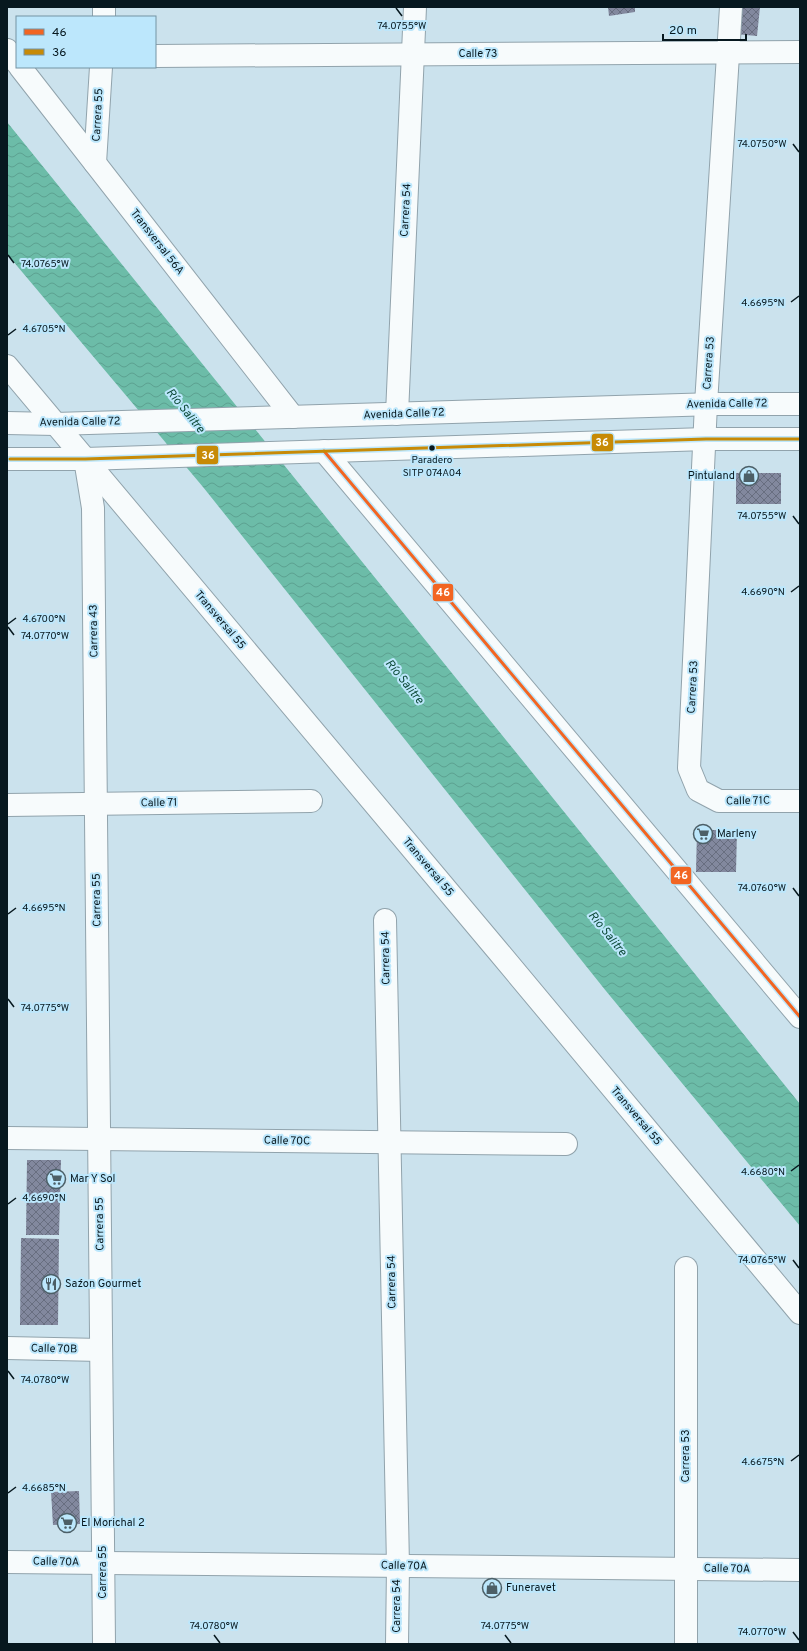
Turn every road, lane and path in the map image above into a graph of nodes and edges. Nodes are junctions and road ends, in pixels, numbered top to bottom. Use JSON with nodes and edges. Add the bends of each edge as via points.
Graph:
{"nodes":[{"id":1,"x":415,"y":7,"type":"edge"},
{"id":2,"x":731,"y":7,"type":"edge"},
{"id":3,"x":7,"y":50,"type":"edge"},
{"id":4,"x":728,"y":52,"type":"junction"},
{"id":5,"x":800,"y":52,"type":"edge"},
{"id":6,"x":413,"y":55,"type":"junction"},
{"id":7,"x":156,"y":56,"type":"edge"},
{"id":8,"x":16,"y":62,"type":"edge"},
{"id":9,"x":21,"y":68,"type":"edge"},
{"id":10,"x":101,"y":68,"type":"edge"},
{"id":11,"x":95,"y":163,"type":"junction"},
{"id":12,"x":7,"y":366,"type":"edge"},
{"id":13,"x":706,"y":404,"type":"junction"},
{"id":14,"x":800,"y":404,"type":"edge"},
{"id":15,"x":397,"y":414,"type":"junction"},
{"id":16,"x":293,"y":417,"type":"junction"},
{"id":17,"x":7,"y":423,"type":"edge"},
{"id":18,"x":54,"y":424,"type":"junction"},
{"id":19,"x":706,"y":439,"type":"junction"},
{"id":20,"x":800,"y":439,"type":"edge"},
{"id":21,"x":324,"y":451,"type":"junction"},
{"id":22,"x":7,"y":459,"type":"edge"},
{"id":23,"x":85,"y":459,"type":"junction"},
{"id":24,"x":698,"y":790,"type":"joint"},
{"id":25,"x":800,"y":800,"type":"edge"},
{"id":26,"x":311,"y":801,"type":"dead end"},
{"id":27,"x":96,"y":803,"type":"junction"},
{"id":28,"x":7,"y":805,"type":"edge"},
{"id":29,"x":385,"y":920,"type":"dead end"},
{"id":30,"x":800,"y":1017,"type":"edge"},
{"id":31,"x":7,"y":1138,"type":"edge"},
{"id":32,"x":100,"y":1140,"type":"junction"},
{"id":33,"x":390,"y":1142,"type":"junction"},
{"id":34,"x":566,"y":1144,"type":"dead end"},
{"id":35,"x":686,"y":1268,"type":"dead end"},
{"id":36,"x":800,"y":1313,"type":"edge"},
{"id":37,"x":7,"y":1348,"type":"edge"},
{"id":38,"x":102,"y":1350,"type":"junction"},
{"id":39,"x":7,"y":1562,"type":"edge"},
{"id":40,"x":103,"y":1563,"type":"junction"},
{"id":41,"x":398,"y":1566,"type":"junction"},
{"id":42,"x":686,"y":1569,"type":"junction"},
{"id":43,"x":800,"y":1570,"type":"edge"},
{"id":44,"x":104,"y":1644,"type":"edge"},
{"id":45,"x":397,"y":1644,"type":"edge"},
{"id":46,"x":686,"y":1644,"type":"edge"}],
"edges":[{"from":1,"to":6,"type":"street","name":"Carrera 54"},
{"from":2,"to":4,"type":"street","name":"Carrera 53"},
{"from":3,"to":8,"type":"street"},
{"from":4,"to":5,"type":"street","name":"Calle 73"},
{"from":4,"to":6,"type":"street","name":"Calle 73"},
{"from":4,"to":13,"type":"street","name":"Carrera 53"},
{"from":6,"to":7,"type":"street","name":"Calle 73"},
{"from":6,"to":15,"type":"street","name":"Carrera 54"},
{"from":9,"to":11,"type":"street","name":"Transversal 56A"},
{"from":10,"to":11,"type":"street","name":"Carrera 55"},
{"from":11,"to":16,"type":"street","name":"Transversal 56A"},
{"from":12,"to":18,"type":"street"},
{"from":13,"to":14,"type":"street","name":"Avenida Calle 72"},
{"from":13,"to":15,"type":"street","name":"Avenida Calle 72"},
{"from":13,"to":19,"type":"street","name":"Carrera 53"},
{"from":15,"to":16,"type":"street","name":"Avenida Calle 72"},
{"from":16,"to":18,"type":"street","name":"Avenida Calle 72"},
{"from":17,"to":18,"type":"street","name":"Avenida Calle 72"},
{"from":18,"to":23,"type":"street","name":"Transversal 55"},
{"from":19,"to":20,"type":"street"},
{"from":19,"to":21,"type":"street"},
{"from":19,"to":24,"type":"street","name":"Carrera 53","via":[[689,768]]},
{"from":21,"to":23,"type":"street"},
{"from":21,"to":30,"type":"street"},
{"from":22,"to":23,"type":"street"},
{"from":23,"to":27,"type":"street","name":"Carrera 43","via":[[93,508]]},
{"from":23,"to":36,"type":"street","name":"Transversal 55"},
{"from":24,"to":25,"type":"street","name":"Calle 71C","via":[[719,801]]},
{"from":26,"to":27,"type":"street","name":"Calle 71"},
{"from":27,"to":28,"type":"street","name":"Calle 71"},
{"from":27,"to":32,"type":"street","name":"Carrera 55"},
{"from":29,"to":33,"type":"street","name":"Carrera 54"},
{"from":31,"to":32,"type":"street","name":"Calle 70C"},
{"from":32,"to":33,"type":"street","name":"Calle 70C"},
{"from":32,"to":38,"type":"street","name":"Carrera 55"},
{"from":33,"to":34,"type":"street","name":"Calle 70C"},
{"from":33,"to":41,"type":"street","name":"Carrera 54"},
{"from":35,"to":42,"type":"street","name":"Carrera 53"},
{"from":37,"to":38,"type":"street","name":"Calle 70B"},
{"from":38,"to":40,"type":"street","name":"Carrera 55"},
{"from":39,"to":40,"type":"street","name":"Calle 70A"},
{"from":40,"to":41,"type":"street","name":"Calle 70A"},
{"from":40,"to":44,"type":"street","name":"Carrera 55"},
{"from":41,"to":42,"type":"street","name":"Calle 70A"},
{"from":41,"to":45,"type":"street","name":"Carrera 54"},
{"from":42,"to":43,"type":"street","name":"Calle 70A"},
{"from":42,"to":46,"type":"street","name":"Carrera 53"}]}
